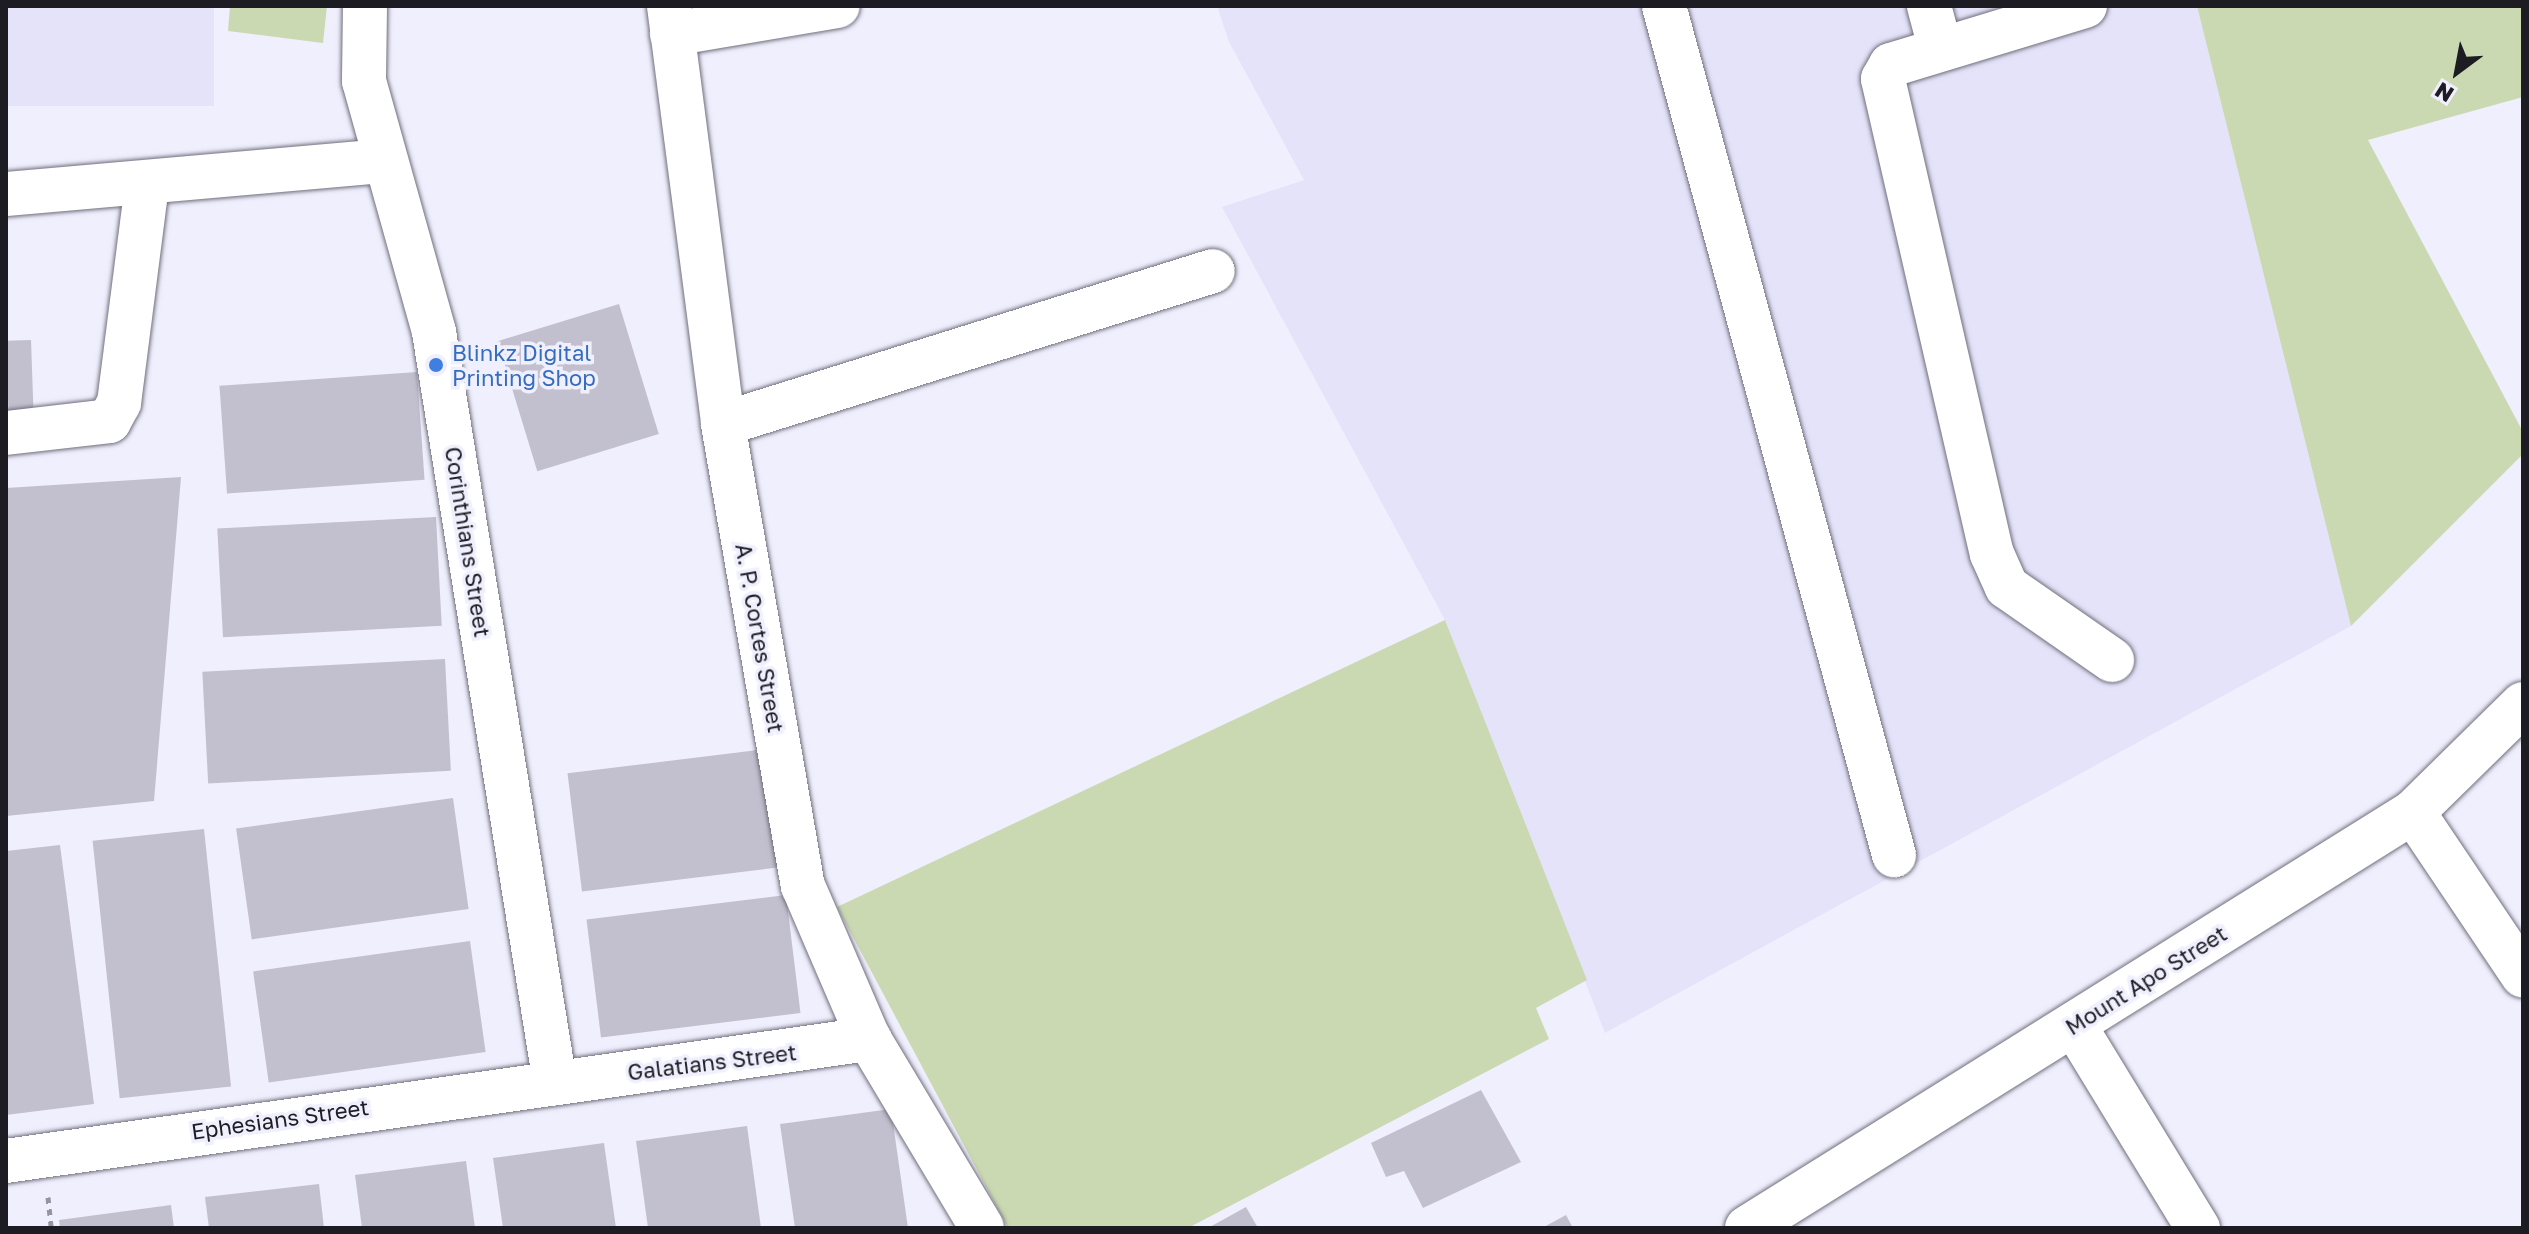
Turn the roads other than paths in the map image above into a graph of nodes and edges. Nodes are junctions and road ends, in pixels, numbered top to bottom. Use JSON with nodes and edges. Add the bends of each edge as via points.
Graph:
{"nodes":[{"id":1,"x":365,"y":6,"type":"edge"},
{"id":2,"x":838,"y":6,"type":"edge"},
{"id":3,"x":1664,"y":6,"type":"edge"},
{"id":4,"x":1929,"y":6,"type":"edge"},
{"id":5,"x":2085,"y":6,"type":"edge"},
{"id":6,"x":670,"y":20,"type":"edge"},
{"id":7,"x":1940,"y":47,"type":"junction"},
{"id":8,"x":386,"y":161,"type":"junction"},
{"id":9,"x":147,"y":185,"type":"junction"},
{"id":10,"x":6,"y":194,"type":"edge"},
{"id":11,"x":1213,"y":271,"type":"dead end"},
{"id":12,"x":723,"y":424,"type":"junction"},
{"id":13,"x":6,"y":433,"type":"edge"},
{"id":14,"x":2112,"y":660,"type":"dead end"},
{"id":15,"x":2523,"y":704,"type":"edge"},
{"id":16,"x":2413,"y":812,"type":"junction"},
{"id":17,"x":1894,"y":855,"type":"dead end"},
{"id":18,"x":2523,"y":976,"type":"edge"},
{"id":19,"x":2074,"y":1025,"type":"junction"},
{"id":20,"x":869,"y":1039,"type":"junction"},
{"id":21,"x":555,"y":1083,"type":"junction"},
{"id":22,"x":6,"y":1161,"type":"edge"},
{"id":23,"x":1750,"y":1227,"type":"edge"},
{"id":24,"x":982,"y":1228,"type":"edge"},
{"id":25,"x":2198,"y":1228,"type":"edge"}],
"edges":[{"from":1,"to":8,"type":"street","name":"Corinthians Street","via":[[364,81]]},
{"from":2,"to":6,"type":"street"},
{"from":3,"to":17,"type":"street"},
{"from":4,"to":7,"type":"street"},
{"from":5,"to":7,"type":"street"},
{"from":6,"to":12,"type":"street","name":"A. P. Cortes Street"},
{"from":7,"to":14,"type":"street","via":[[1891,65],[1883,79],[1992,554],[2007,587]]},
{"from":8,"to":9,"type":"street"},
{"from":8,"to":21,"type":"street","name":"Corinthians Street","via":[[434,332]]},
{"from":9,"to":10,"type":"street"},
{"from":9,"to":13,"type":"street","via":[[119,403],[109,421]]},
{"from":11,"to":12,"type":"street"},
{"from":12,"to":20,"type":"street","name":"A. P. Cortes Street","via":[[803,886]]},
{"from":15,"to":16,"type":"street","name":"Mount Apo Street"},
{"from":16,"to":18,"type":"street"},
{"from":16,"to":19,"type":"street","name":"Mount Apo Street"},
{"from":19,"to":23,"type":"street","name":"Mount Apo Street"},
{"from":19,"to":25,"type":"street"},
{"from":20,"to":21,"type":"street","name":"Galatians Street"},
{"from":20,"to":24,"type":"street","name":"A. P. Cortes Street"},
{"from":21,"to":22,"type":"street","name":"Ephesians Street"}]}
